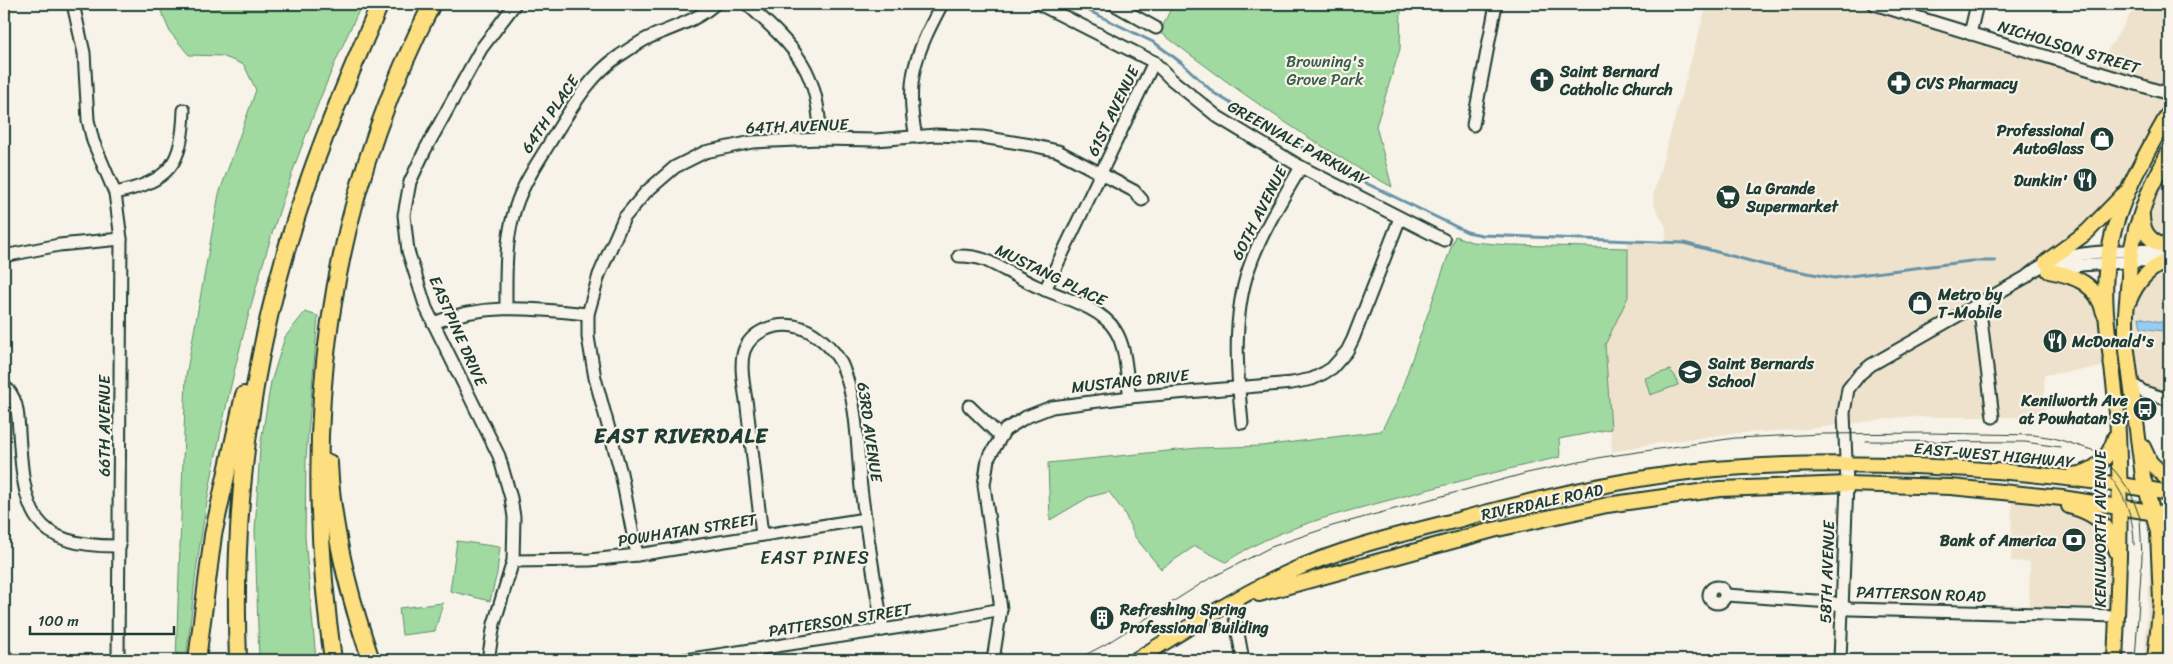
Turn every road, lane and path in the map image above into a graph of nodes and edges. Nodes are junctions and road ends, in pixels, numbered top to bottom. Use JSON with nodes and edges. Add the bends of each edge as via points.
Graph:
{"nodes":[{"id":1,"x":73,"y":4,"type":"edge"},
{"id":2,"x":380,"y":4,"type":"edge"},
{"id":3,"x":432,"y":4,"type":"edge"},
{"id":4,"x":515,"y":4,"type":"edge"},
{"id":5,"x":715,"y":4,"type":"edge"},
{"id":6,"x":747,"y":4,"type":"edge"},
{"id":7,"x":942,"y":4,"type":"edge"},
{"id":8,"x":1039,"y":4,"type":"edge"},
{"id":9,"x":1113,"y":4,"type":"edge"},
{"id":10,"x":1496,"y":4,"type":"edge"},
{"id":11,"x":1874,"y":4,"type":"edge"},
{"id":12,"x":1977,"y":4,"type":"edge"},
{"id":13,"x":1156,"y":28,"type":"dead end"},
{"id":14,"x":1970,"y":34,"type":"junction"},
{"id":15,"x":1154,"y":62,"type":"junction"},
{"id":16,"x":2169,"y":94,"type":"edge"},
{"id":17,"x":184,"y":110,"type":"dead end"},
{"id":18,"x":2169,"y":113,"type":"edge"},
{"id":19,"x":1473,"y":125,"type":"dead end"},
{"id":20,"x":916,"y":137,"type":"junction"},
{"id":21,"x":820,"y":139,"type":"junction"},
{"id":22,"x":2169,"y":151,"type":"edge"},
{"id":23,"x":1301,"y":167,"type":"junction"},
{"id":24,"x":1100,"y":173,"type":"junction"},
{"id":25,"x":2129,"y":186,"type":"junction"},
{"id":26,"x":116,"y":192,"type":"junction"},
{"id":27,"x":1142,"y":200,"type":"dead end"},
{"id":28,"x":2142,"y":210,"type":"junction"},
{"id":29,"x":1400,"y":218,"type":"junction"},
{"id":30,"x":348,"y":228,"type":"junction"},
{"id":31,"x":121,"y":239,"type":"junction"},
{"id":32,"x":1444,"y":240,"type":"dead end"},
{"id":33,"x":2169,"y":248,"type":"edge"},
{"id":34,"x":4,"y":256,"type":"edge"},
{"id":35,"x":959,"y":256,"type":"dead end"},
{"id":36,"x":2130,"y":257,"type":"junction"},
{"id":37,"x":2108,"y":258,"type":"junction"},
{"id":38,"x":2169,"y":260,"type":"edge"},
{"id":39,"x":2047,"y":267,"type":"junction"},
{"id":40,"x":279,"y":278,"type":"junction"},
{"id":41,"x":1045,"y":290,"type":"junction"},
{"id":42,"x":1979,"y":303,"type":"junction"},
{"id":43,"x":506,"y":307,"type":"junction"},
{"id":44,"x":588,"y":314,"type":"junction"},
{"id":45,"x":2126,"y":314,"type":"junction"},
{"id":46,"x":433,"y":323,"type":"junction"},
{"id":47,"x":2108,"y":328,"type":"junction"},
{"id":48,"x":2132,"y":384,"type":"junction"},
{"id":49,"x":4,"y":386,"type":"edge"},
{"id":50,"x":1238,"y":387,"type":"junction"},
{"id":51,"x":1130,"y":397,"type":"junction"},
{"id":52,"x":2169,"y":400,"type":"edge"},
{"id":53,"x":969,"y":406,"type":"dead end"},
{"id":54,"x":2117,"y":412,"type":"junction"},
{"id":55,"x":1994,"y":417,"type":"dead end"},
{"id":56,"x":1242,"y":423,"type":"dead end"},
{"id":57,"x":2136,"y":430,"type":"junction"},
{"id":58,"x":1000,"y":436,"type":"junction"},
{"id":59,"x":1845,"y":464,"type":"junction"},
{"id":60,"x":2053,"y":476,"type":"junction"},
{"id":61,"x":2169,"y":481,"type":"edge"},
{"id":62,"x":1847,"y":484,"type":"junction"},
{"id":63,"x":2120,"y":485,"type":"junction"},
{"id":64,"x":2146,"y":488,"type":"junction"},
{"id":65,"x":1998,"y":491,"type":"junction"},
{"id":66,"x":2169,"y":492,"type":"edge"},
{"id":67,"x":2120,"y":507,"type":"junction"},
{"id":68,"x":2153,"y":512,"type":"junction"},
{"id":69,"x":2169,"y":515,"type":"edge"},
{"id":70,"x":865,"y":519,"type":"junction"},
{"id":71,"x":762,"y":535,"type":"junction"},
{"id":72,"x":120,"y":546,"type":"junction"},
{"id":73,"x":2169,"y":553,"type":"edge"},
{"id":74,"x":637,"y":555,"type":"junction"},
{"id":75,"x":2118,"y":559,"type":"junction"},
{"id":76,"x":513,"y":561,"type":"junction"},
{"id":77,"x":1726,"y":595,"type":"dead end"},
{"id":78,"x":2161,"y":601,"type":"junction"},
{"id":79,"x":1232,"y":602,"type":"junction"},
{"id":80,"x":1842,"y":606,"type":"junction"},
{"id":81,"x":1000,"y":609,"type":"junction"},
{"id":82,"x":2117,"y":616,"type":"junction"},
{"id":83,"x":883,"y":630,"type":"junction"},
{"id":84,"x":4,"y":655,"type":"edge"},
{"id":85,"x":10,"y":660,"type":"edge"},
{"id":86,"x":118,"y":660,"type":"edge"},
{"id":87,"x":197,"y":660,"type":"edge"},
{"id":88,"x":238,"y":660,"type":"edge"},
{"id":89,"x":333,"y":660,"type":"edge"},
{"id":90,"x":371,"y":660,"type":"edge"},
{"id":91,"x":488,"y":660,"type":"edge"},
{"id":92,"x":685,"y":660,"type":"edge"},
{"id":93,"x":993,"y":660,"type":"edge"},
{"id":94,"x":1136,"y":660,"type":"edge"},
{"id":95,"x":1243,"y":660,"type":"edge"},
{"id":96,"x":1840,"y":660,"type":"edge"},
{"id":97,"x":2115,"y":660,"type":"edge"},
{"id":98,"x":2155,"y":660,"type":"edge"}],
"edges":[{"from":1,"to":26,"type":"street","name":"66TH AVENUE","via":[[84,53],[90,130]]},
{"from":2,"to":40,"type":"highway","via":[[313,167]]},
{"from":3,"to":30,"type":"highway","via":[[410,47],[394,89],[362,176]]},
{"from":4,"to":46,"type":"street","name":"EASTPINE DRIVE","via":[[481,49],[425,150],[407,192],[404,215],[408,251]]},
{"from":5,"to":43,"type":"street","name":"64TH PLACE","via":[[691,21],[647,38],[616,57],[578,98],[536,164],[519,198],[506,254]]},
{"from":6,"to":21,"type":"street","via":[[779,32],[803,61],[814,87]]},
{"from":7,"to":20,"type":"street","via":[[913,71],[910,95]]},
{"from":8,"to":15,"type":"street","name":"GREENVALE PARKWAY"},
{"from":9,"to":13,"type":"street"},
{"from":10,"to":19,"type":"street"},
{"from":11,"to":14,"type":"street","name":"NICHOLSON STREET"},
{"from":12,"to":14,"type":"street"},
{"from":14,"to":16,"type":"street","name":"NICHOLSON STREET"},
{"from":15,"to":23,"type":"street","name":"GREENVALE PARKWAY","via":[[1218,117]]},
{"from":15,"to":24,"type":"street","name":"61ST AVENUE"},
{"from":17,"to":26,"type":"street","via":[[183,137],[173,164],[164,174],[144,185]]},
{"from":18,"to":25,"type":"main road","name":"KENILWORTH AVENUE"},
{"from":20,"to":21,"type":"street","name":"64TH AVENUE"},
{"from":20,"to":24,"type":"street","name":"64TH AVENUE","via":[[982,137],[1031,145],[1058,151]]},
{"from":21,"to":44,"type":"street","name":"64TH AVENUE","via":[[736,144],[705,152],[675,167],[646,192],[624,218],[599,275]]},
{"from":22,"to":28,"type":"main road"},
{"from":23,"to":29,"type":"street","name":"GREENVALE PARKWAY"},
{"from":23,"to":50,"type":"street","name":"60TH AVENUE","via":[[1261,239],[1248,270],[1240,310]]},
{"from":24,"to":27,"type":"street","name":"61ST AVENUE","via":[[1134,191]]},
{"from":24,"to":41,"type":"street","name":"61ST AVENUE"},
{"from":25,"to":37,"type":"main road","name":"KENILWORTH AVENUE"},
{"from":25,"to":39,"type":"main road","via":[[2087,232]]},
{"from":26,"to":31,"type":"street","name":"66TH AVENUE"},
{"from":28,"to":33,"type":"main road","via":[[2142,226],[2148,236]]},
{"from":28,"to":36,"type":"main road"},
{"from":29,"to":32,"type":"street","name":"GREENVALE PARKWAY"},
{"from":29,"to":50,"type":"street","name":"MUSTANG DRIVE","via":[[1353,339],[1340,360],[1312,379]]},
{"from":30,"to":89,"type":"highway","via":[[326,339],[319,440],[321,557]]},
{"from":30,"to":90,"type":"highway","via":[[328,452],[344,573]]},
{"from":31,"to":34,"type":"street","via":[[59,245]]},
{"from":31,"to":72,"type":"street","name":"66TH AVENUE"},
{"from":33,"to":36,"type":"street"},
{"from":35,"to":41,"type":"street","name":"MUSTANG PLACE","via":[[986,261]]},
{"from":36,"to":37,"type":"street"},
{"from":36,"to":38,"type":"street"},
{"from":36,"to":45,"type":"main road"},
{"from":37,"to":39,"type":"street","via":[[2079,255]]},
{"from":37,"to":47,"type":"main road","name":"KENILWORTH AVENUE"},
{"from":38,"to":45,"type":"main road","via":[[2149,270],[2141,279]]},
{"from":39,"to":42,"type":"street"},
{"from":39,"to":47,"type":"main road","via":[[2080,279],[2102,306]]},
{"from":40,"to":87,"type":"highway","via":[[245,388],[227,466],[211,544]]},
{"from":40,"to":88,"type":"highway","via":[[257,376],[246,456],[238,546]]},
{"from":41,"to":51,"type":"street","name":"MUSTANG PLACE","via":[[1101,316],[1115,330],[1122,348]]},
{"from":42,"to":55,"type":"street"},
{"from":42,"to":59,"type":"street","via":[[1871,365],[1853,381],[1848,389],[1844,413]]},
{"from":43,"to":44,"type":"street"},
{"from":43,"to":46,"type":"street"},
{"from":44,"to":74,"type":"street","name":"64TH AVENUE","via":[[588,338],[595,378],[621,473]]},
{"from":45,"to":48,"type":"main road"},
{"from":46,"to":76,"type":"street","name":"EASTPINE DRIVE","via":[[499,456],[514,517]]},
{"from":47,"to":54,"type":"main road","name":"KENILWORTH AVENUE"},
{"from":48,"to":52,"type":"street","via":[[2144,392]]},
{"from":48,"to":57,"type":"main road"},
{"from":49,"to":72,"type":"street","via":[[12,393],[18,416],[23,481],[33,515],[65,540],[92,546]]},
{"from":50,"to":51,"type":"street","name":"MUSTANG DRIVE"},
{"from":50,"to":56,"type":"street","name":"60TH AVENUE"},
{"from":51,"to":58,"type":"street","name":"MUSTANG DRIVE","via":[[1040,410]]},
{"from":53,"to":58,"type":"street"},
{"from":54,"to":60,"type":"main road","via":[[2114,439],[2100,464],[2084,474]]},
{"from":54,"to":63,"type":"main road","name":"KENILWORTH AVENUE"},
{"from":57,"to":61,"type":"main road","via":[[2150,462]]},
{"from":57,"to":64,"type":"main road"},
{"from":58,"to":81,"type":"street","name":"MUSTANG DRIVE","via":[[988,459],[984,485]]},
{"from":59,"to":60,"type":"main road","name":"EAST-WEST HIGHWAY","via":[[1944,466]]},
{"from":59,"to":62,"type":"street"},
{"from":59,"to":79,"type":"main road","name":"RIVERDALE ROAD","via":[[1736,468],[1679,474],[1500,508],[1329,556]]},
{"from":60,"to":63,"type":"main road","name":"EAST-WEST HIGHWAY"},
{"from":62,"to":65,"type":"main road"},
{"from":62,"to":79,"type":"main road","name":"RIVERDALE ROAD","via":[[1720,489],[1607,505],[1468,536]]},
{"from":62,"to":80,"type":"street","name":"58TH AVENUE"},
{"from":63,"to":64,"type":"main road","name":"EAST-WEST HIGHWAY"},
{"from":63,"to":67,"type":"main road","name":"KENILWORTH AVENUE"},
{"from":64,"to":66,"type":"main road","name":"EAST-WEST HIGHWAY"},
{"from":64,"to":68,"type":"main road"},
{"from":65,"to":67,"type":"main road"},
{"from":65,"to":75,"type":"main road","via":[[2086,511],[2100,519],[2107,529]]},
{"from":67,"to":68,"type":"main road"},
{"from":67,"to":75,"type":"main road","name":"KENILWORTH AVENUE"},
{"from":68,"to":69,"type":"main road"},
{"from":68,"to":78,"type":"main road","via":[[2158,532]]},
{"from":70,"to":71,"type":"street","name":"POWHATAN STREET"},
{"from":70,"to":71,"type":"street","name":"63RD AVENUE","via":[[850,389],[841,363],[817,336],[804,328],[782,325],[758,333],[746,348],[743,359]]},
{"from":70,"to":83,"type":"street","name":"63RD AVENUE"},
{"from":71,"to":74,"type":"street","name":"POWHATAN STREET"},
{"from":72,"to":86,"type":"street","name":"66TH AVENUE"},
{"from":73,"to":78,"type":"main road"},
{"from":74,"to":76,"type":"street","name":"POWHATAN STREET","via":[[590,560]]},
{"from":75,"to":82,"type":"main road","name":"KENILWORTH AVENUE"},
{"from":76,"to":91,"type":"street","name":"EASTPINE DRIVE","via":[[494,624]]},
{"from":77,"to":80,"type":"street","name":"PATTERSON ROAD","via":[[1831,602]]},
{"from":78,"to":98,"type":"main road"},
{"from":79,"to":94,"type":"main road","name":"RIVERDALE ROAD"},
{"from":79,"to":95,"type":"street"},
{"from":80,"to":82,"type":"street","name":"PATTERSON ROAD","via":[[1850,609]]},
{"from":80,"to":96,"type":"street","name":"58TH AVENUE"},
{"from":81,"to":83,"type":"street","name":"PATTERSON STREET"},
{"from":81,"to":93,"type":"street","name":"MUSTANG DRIVE"},
{"from":82,"to":97,"type":"main road","name":"KENILWORTH AVENUE"},
{"from":83,"to":92,"type":"street","name":"PATTERSON STREET"},
{"from":84,"to":85,"type":"street"}]}
